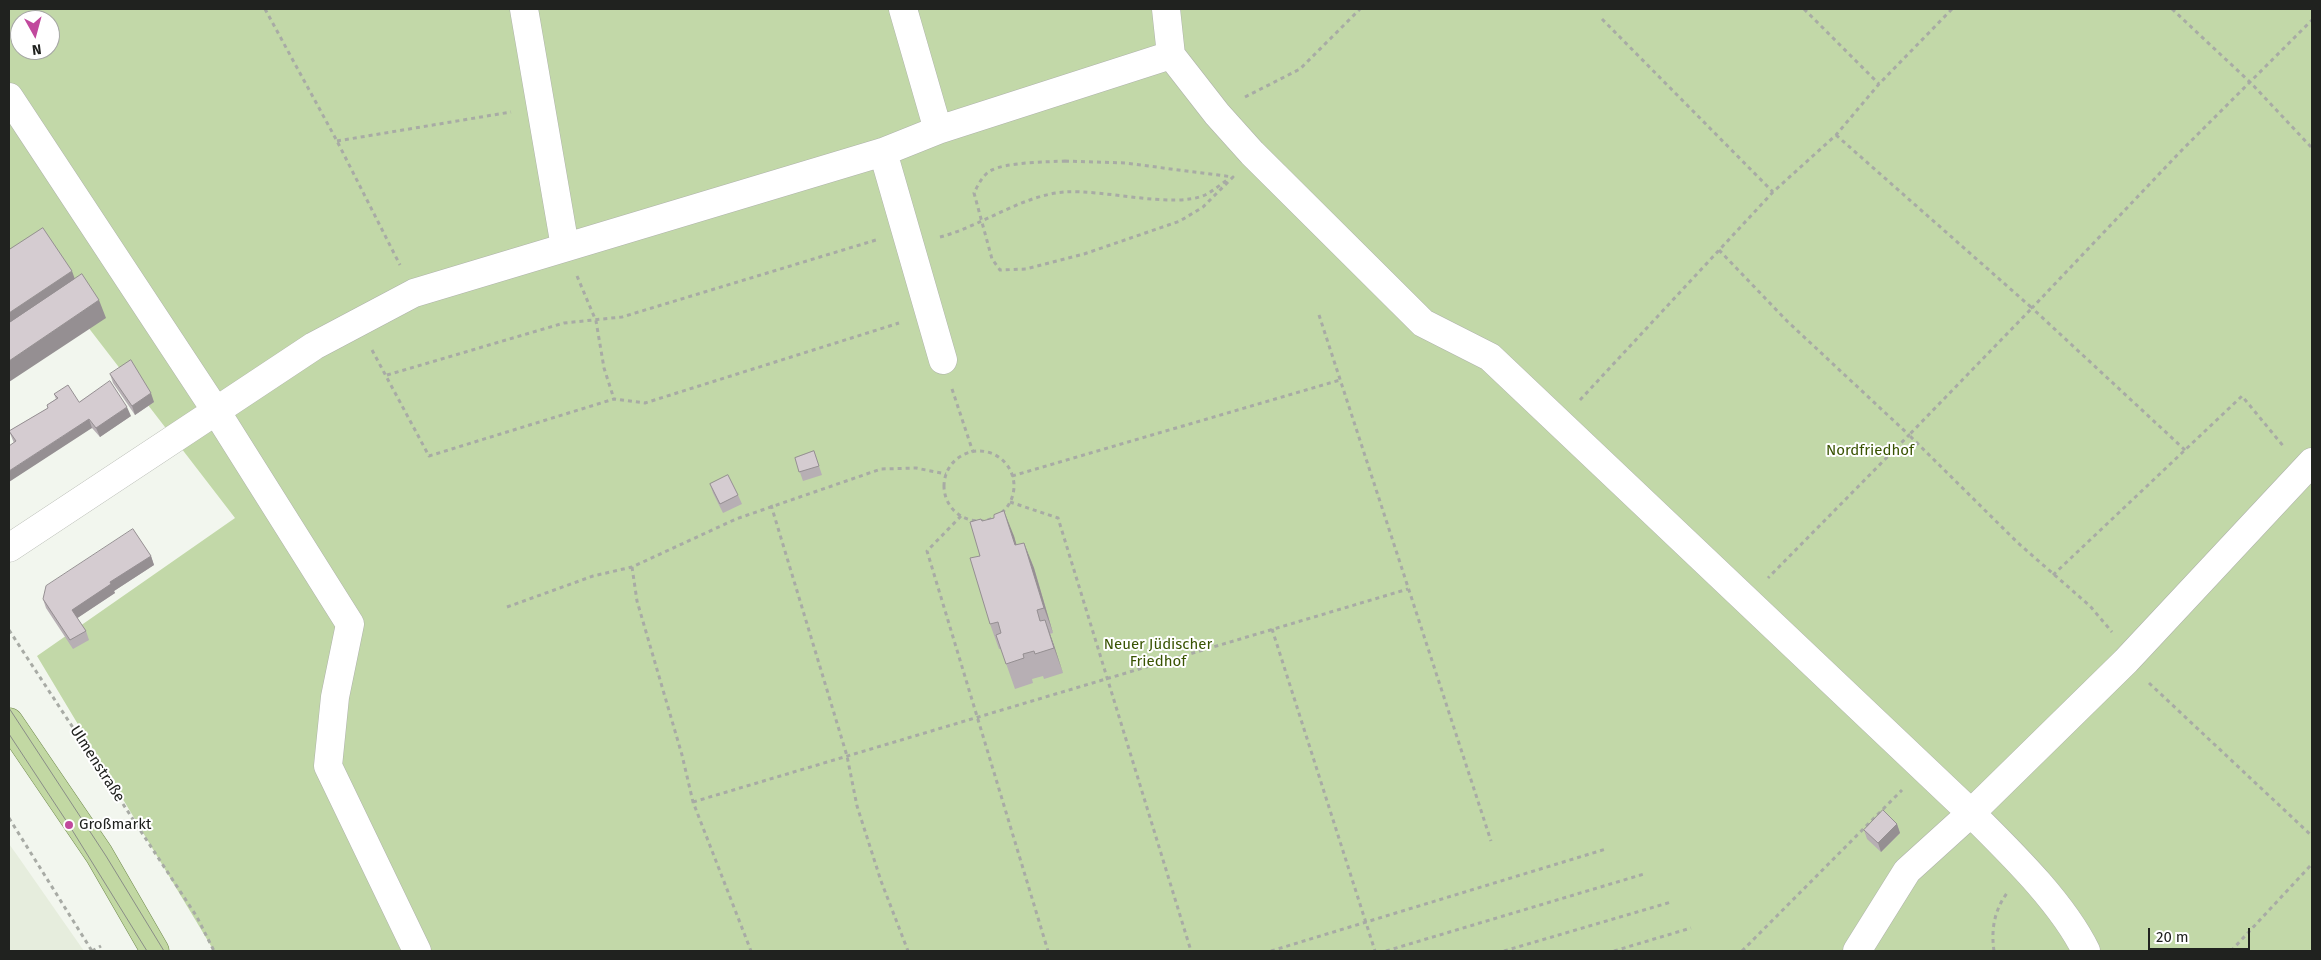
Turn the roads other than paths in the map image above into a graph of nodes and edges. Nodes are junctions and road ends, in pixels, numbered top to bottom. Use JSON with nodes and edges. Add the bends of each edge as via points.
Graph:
{"nodes":[{"id":1,"x":524,"y":9,"type":"edge"},
{"id":2,"x":903,"y":9,"type":"edge"},
{"id":3,"x":1166,"y":9,"type":"edge"},
{"id":4,"x":1171,"y":55,"type":"junction"},
{"id":5,"x":9,"y":97,"type":"edge"},
{"id":6,"x":938,"y":130,"type":"junction"},
{"id":7,"x":883,"y":152,"type":"junction"},
{"id":8,"x":565,"y":247,"type":"junction"},
{"id":9,"x":943,"y":360,"type":"road end"},
{"id":10,"x":216,"y":411,"type":"junction"},
{"id":11,"x":2308,"y":466,"type":"edge"},
{"id":12,"x":9,"y":548,"type":"edge"},
{"id":13,"x":9,"y":722,"type":"edge"},
{"id":14,"x":1972,"y":813,"type":"junction"},
{"id":15,"x":155,"y":951,"type":"edge"},
{"id":16,"x":417,"y":951,"type":"edge"},
{"id":17,"x":1857,"y":951,"type":"edge"},
{"id":18,"x":2086,"y":951,"type":"edge"}],
"edges":[{"from":1,"to":8,"type":"lane"},
{"from":2,"to":6,"type":"lane"},
{"from":3,"to":4,"type":"lane"},
{"from":4,"to":6,"type":"lane"},
{"from":4,"to":14,"type":"lane","via":[[1217,114],[1260,161],[1422,324],[1490,357]]},
{"from":5,"to":10,"type":"lane"},
{"from":6,"to":7,"type":"lane"},
{"from":7,"to":8,"type":"lane"},
{"from":7,"to":9,"type":"lane"},
{"from":8,"to":10,"type":"lane","via":[[414,293],[314,346]]},
{"from":10,"to":12,"type":"lane"},
{"from":10,"to":16,"type":"lane","via":[[350,624],[335,697],[328,766]]},
{"from":11,"to":14,"type":"lane","via":[[2126,661]]},
{"from":13,"to":15,"type":"main road","via":[[99,854]]},
{"from":14,"to":17,"type":"lane","via":[[1907,871]]},
{"from":14,"to":18,"type":"lane","via":[[2026,869]]}]}
